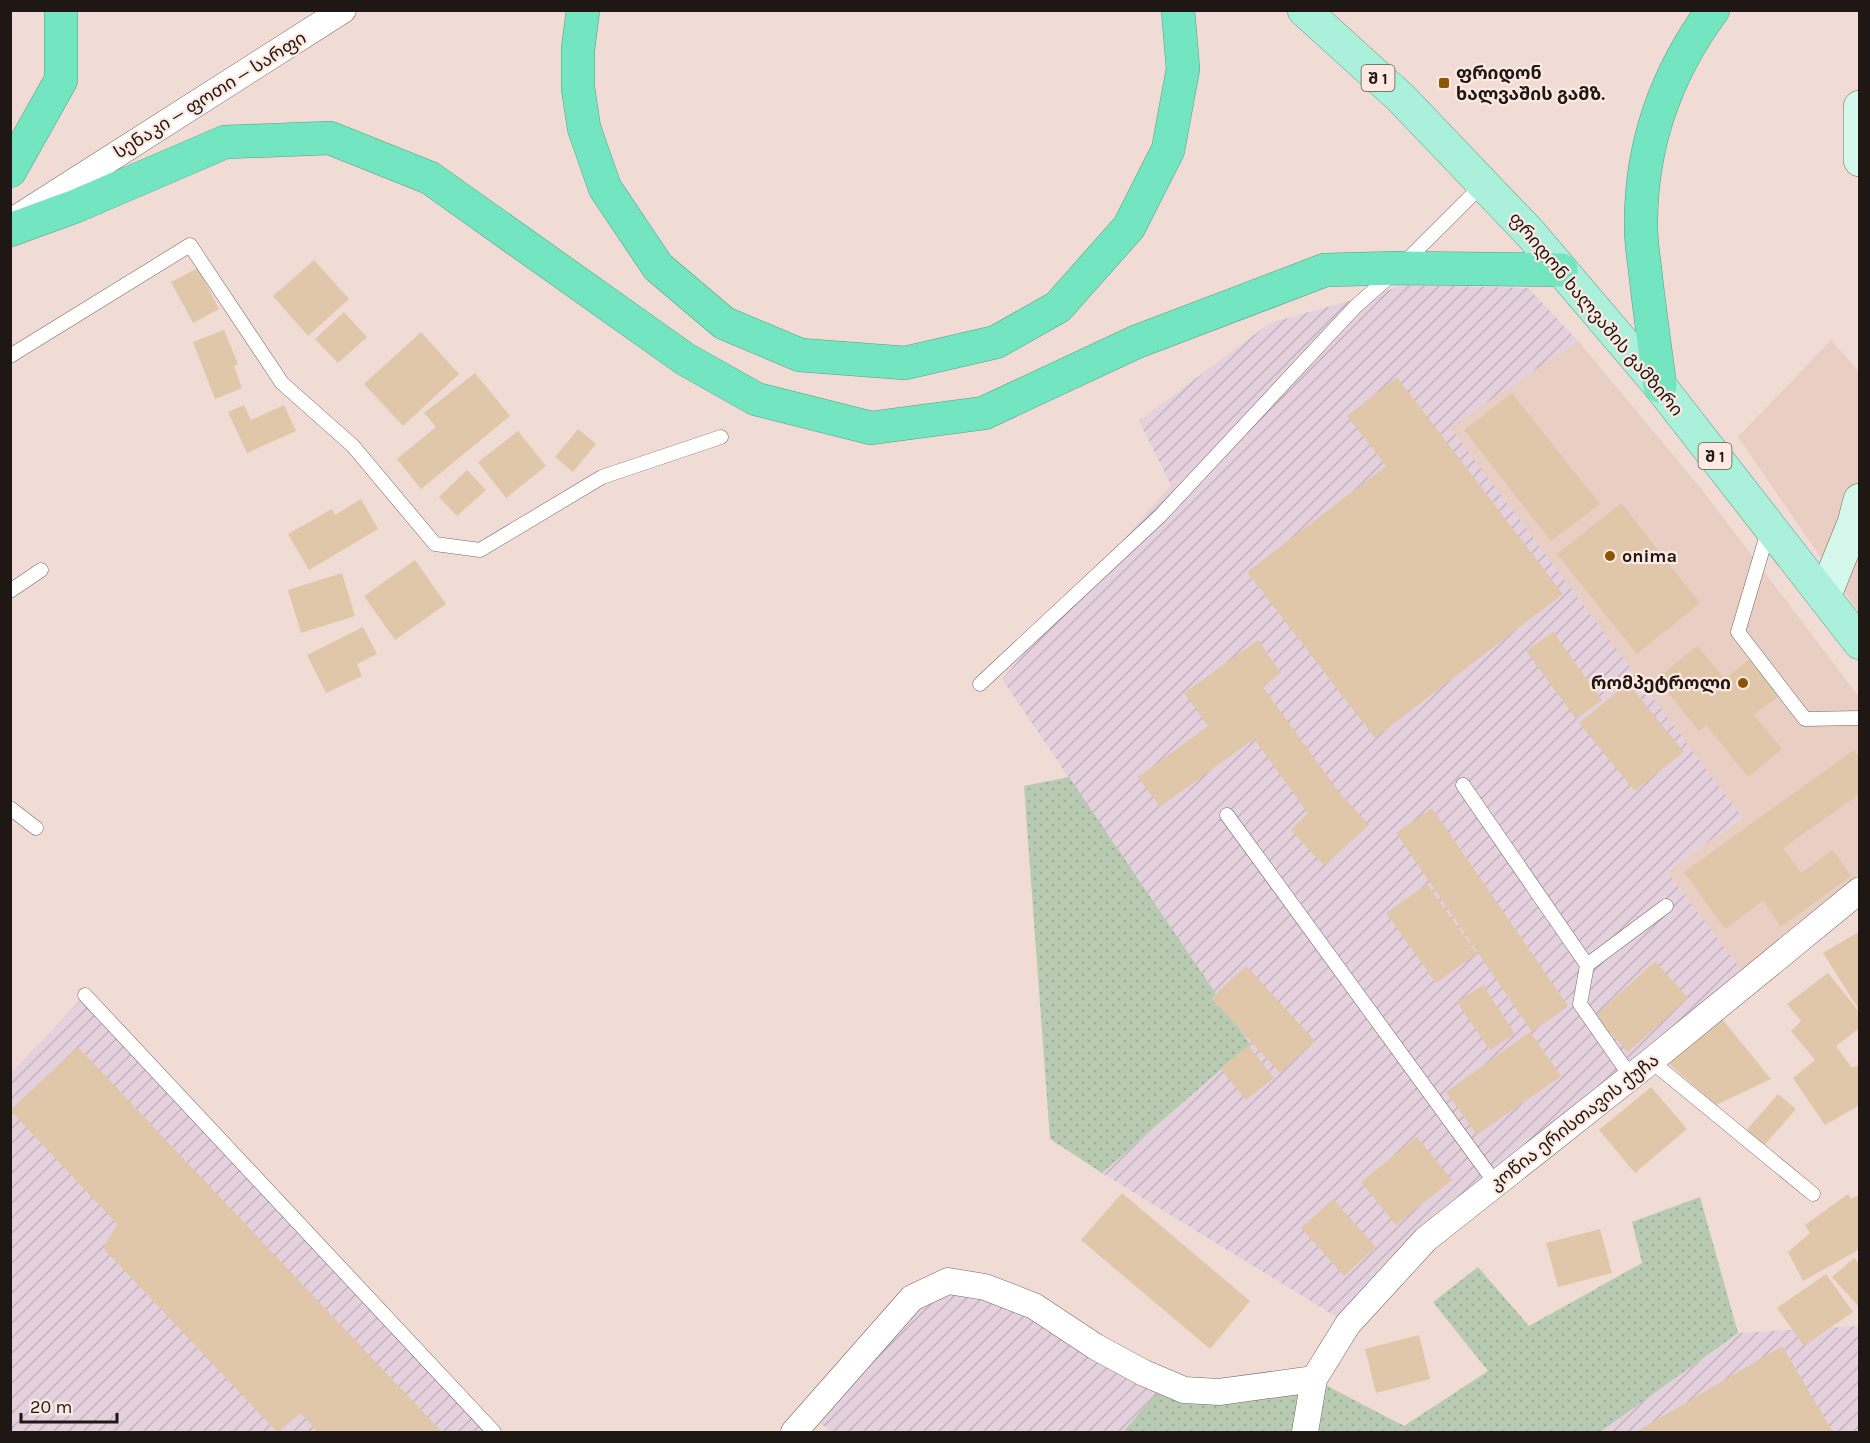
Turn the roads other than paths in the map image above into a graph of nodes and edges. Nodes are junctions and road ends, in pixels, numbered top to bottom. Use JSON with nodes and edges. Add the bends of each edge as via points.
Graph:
{"nodes":[{"id":1,"x":62,"y":10,"type":"edge"},
{"id":2,"x":343,"y":10,"type":"edge"},
{"id":3,"x":584,"y":10,"type":"edge"},
{"id":4,"x":1178,"y":10,"type":"edge"},
{"id":5,"x":1304,"y":10,"type":"edge"},
{"id":6,"x":1713,"y":10,"type":"edge"},
{"id":7,"x":1860,"y":107,"type":"edge"},
{"id":8,"x":1860,"y":160,"type":"edge"},
{"id":9,"x":10,"y":171,"type":"edge"},
{"id":10,"x":1483,"y":184,"type":"junction"},
{"id":11,"x":10,"y":221,"type":"edge"},
{"id":12,"x":10,"y":230,"type":"edge"},
{"id":13,"x":1399,"y":268,"type":"junction"},
{"id":14,"x":1561,"y":270,"type":"junction"},
{"id":15,"x":10,"y":356,"type":"edge"},
{"id":16,"x":1660,"y":386,"type":"junction"},
{"id":17,"x":721,"y":437,"type":"dead end"},
{"id":18,"x":1860,"y":500,"type":"edge"},
{"id":19,"x":1769,"y":526,"type":"junction"},
{"id":20,"x":41,"y":570,"type":"dead end"},
{"id":21,"x":10,"y":591,"type":"edge"},
{"id":22,"x":1824,"y":597,"type":"junction"},
{"id":23,"x":1860,"y":643,"type":"edge"},
{"id":24,"x":980,"y":684,"type":"dead end"},
{"id":25,"x":1860,"y":718,"type":"edge"},
{"id":26,"x":1463,"y":785,"type":"dead end"},
{"id":27,"x":10,"y":808,"type":"edge"},
{"id":28,"x":1227,"y":815,"type":"dead end"},
{"id":29,"x":36,"y":828,"type":"dead end"},
{"id":30,"x":1860,"y":890,"type":"edge"},
{"id":31,"x":1666,"y":906,"type":"dead end"},
{"id":32,"x":1587,"y":965,"type":"junction"},
{"id":33,"x":85,"y":995,"type":"dead end"},
{"id":34,"x":1652,"y":1061,"type":"junction"},
{"id":35,"x":1631,"y":1077,"type":"junction"},
{"id":36,"x":1496,"y":1184,"type":"junction"},
{"id":37,"x":1813,"y":1194,"type":"dead end"},
{"id":38,"x":1314,"y":1379,"type":"junction"},
{"id":39,"x":494,"y":1432,"type":"edge"},
{"id":40,"x":794,"y":1432,"type":"edge"},
{"id":41,"x":1305,"y":1432,"type":"edge"}],
"edges":[{"from":1,"to":9,"type":"highway","via":[[61,80]]},
{"from":2,"to":11,"type":"street","name":"სენაკი — ფოთი — სარფი"},
{"from":3,"to":4,"type":"highway","via":[[578,88],[584,128],[604,188],[658,267],[724,323],[800,355],[905,363],[996,342],[1058,307],[1129,227],[1168,150],[1183,69]]},
{"from":5,"to":10,"type":"main road","name":"ფრიდონ ხალვაშის გამზირი","number":"შ 1","via":[[1401,98]]},
{"from":6,"to":16,"type":"highway","via":[[1695,35],[1662,100],[1646,158],[1641,228]]},
{"from":7,"to":8,"type":"street"},
{"from":10,"to":13,"type":"lane"},
{"from":10,"to":14,"type":"main road","name":"ფრიდონ ხალვაშის გამზირი","number":"შ 1"},
{"from":12,"to":13,"type":"highway","via":[[225,142],[330,138],[430,178],[685,359],[756,399],[871,428],[984,413],[1136,342],[1325,270]]},
{"from":13,"to":14,"type":"highway"},
{"from":13,"to":24,"type":"lane","via":[[1355,307],[1160,516]]},
{"from":14,"to":16,"type":"main road","name":"ფრიდონ ხალვაშის გამზირი","number":"შ 1"},
{"from":15,"to":17,"type":"lane","via":[[190,245],[282,383],[352,446],[435,544],[480,550],[602,477]]},
{"from":16,"to":19,"type":"main road","name":"ფრიდონ ხალვაშის გამზირი","number":"შ 1"},
{"from":18,"to":22,"type":"street"},
{"from":19,"to":22,"type":"main road","name":"ფრიდონ ხალვაშის გამზირი","number":"შ 1"},
{"from":19,"to":25,"type":"lane","via":[[1738,632],[1805,719]]},
{"from":20,"to":21,"type":"lane"},
{"from":22,"to":23,"type":"main road","name":"ფრიდონ ხალვაშის გამზირი","number":"შ 1"},
{"from":26,"to":32,"type":"lane"},
{"from":27,"to":29,"type":"lane"},
{"from":28,"to":36,"type":"lane"},
{"from":30,"to":34,"type":"street","name":"კოწია ერისთავის ქუჩა"},
{"from":31,"to":32,"type":"lane"},
{"from":32,"to":35,"type":"lane","via":[[1580,1004]]},
{"from":33,"to":39,"type":"lane"},
{"from":34,"to":35,"type":"street","name":"კოწია ერისთავის ქუჩა"},
{"from":34,"to":37,"type":"lane"},
{"from":35,"to":36,"type":"street","name":"კოწია ერისთავის ქუჩა"},
{"from":36,"to":38,"type":"street","name":"კოწია ერისთავის ქუჩა","via":[[1426,1239],[1348,1324]]},
{"from":38,"to":40,"type":"street","via":[[1219,1392],[1184,1390],[1096,1347],[1034,1306],[985,1287],[948,1281],[912,1298]]},
{"from":38,"to":41,"type":"street","name":"კოწია ერისთავის ქუჩა"}]}
